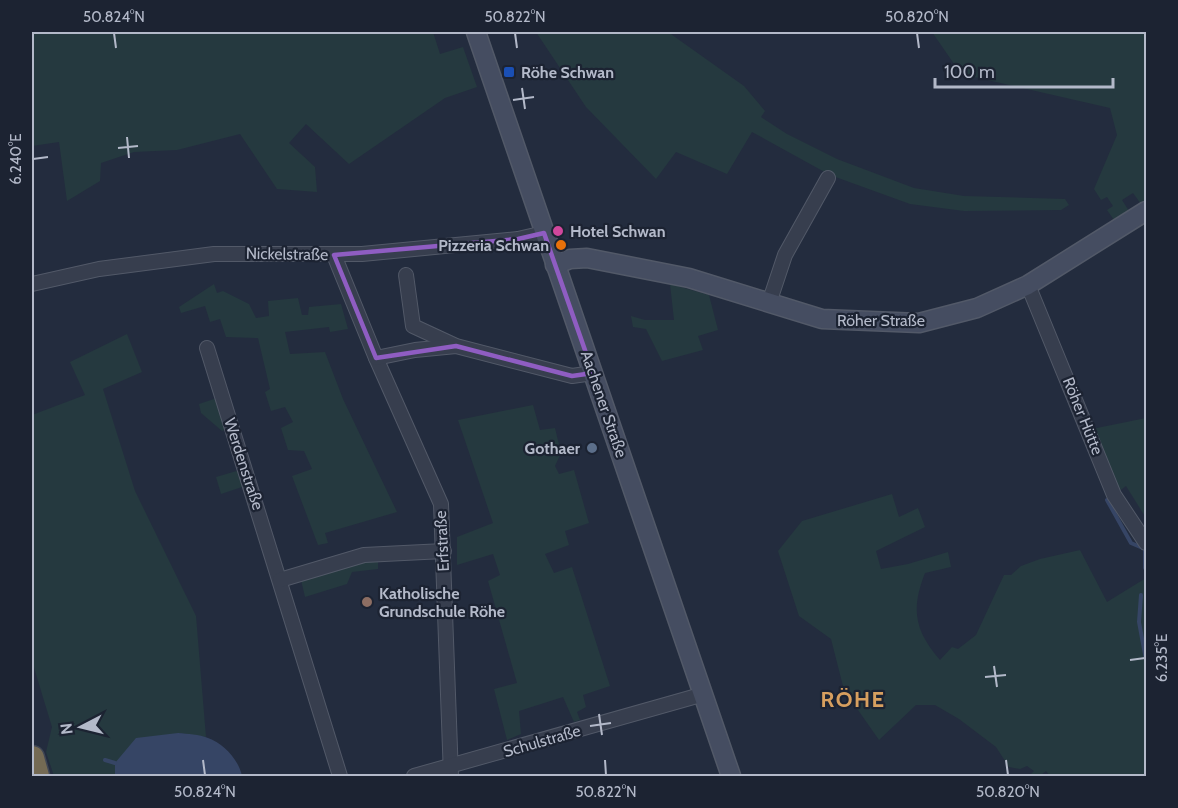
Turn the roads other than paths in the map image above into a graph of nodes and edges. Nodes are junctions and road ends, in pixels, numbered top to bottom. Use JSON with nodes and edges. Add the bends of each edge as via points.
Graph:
{"nodes":[{"id":1,"x":476,"y":32,"type":"edge"},
{"id":2,"x":828,"y":178,"type":"dead end"},
{"id":3,"x":1146,"y":210,"type":"edge"},
{"id":4,"x":544,"y":233,"type":"junction"},
{"id":5,"x":334,"y":255,"type":"junction"},
{"id":6,"x":555,"y":265,"type":"junction"},
{"id":7,"x":406,"y":274,"type":"dead end"},
{"id":8,"x":32,"y":284,"type":"edge"},
{"id":9,"x":1028,"y":285,"type":"junction"},
{"id":10,"x":769,"y":303,"type":"junction"},
{"id":11,"x":456,"y":346,"type":"junction"},
{"id":12,"x":207,"y":348,"type":"dead end"},
{"id":13,"x":376,"y":358,"type":"junction"},
{"id":14,"x":593,"y":373,"type":"junction"},
{"id":15,"x":1146,"y":543,"type":"edge"},
{"id":16,"x":444,"y":551,"type":"junction"},
{"id":17,"x":280,"y":580,"type":"junction"},
{"id":18,"x":704,"y":694,"type":"junction"},
{"id":19,"x":32,"y":758,"type":"edge"},
{"id":20,"x":451,"y":772,"type":"edge"},
{"id":21,"x":37,"y":777,"type":"edge"},
{"id":22,"x":340,"y":777,"type":"edge"},
{"id":23,"x":414,"y":777,"type":"edge"},
{"id":24,"x":731,"y":777,"type":"edge"}],
"edges":[{"from":1,"to":4,"type":"main road","name":"Aachener Straße"},
{"from":2,"to":10,"type":"street","via":[[785,255]]},
{"from":3,"to":9,"type":"main road","name":"Röher Straße"},
{"from":4,"to":5,"type":"street","name":"Nickelstraße","via":[[518,239]]},
{"from":4,"to":6,"type":"main road","name":"Aachener Straße"},
{"from":5,"to":8,"type":"street","name":"Nickelstraße","via":[[214,254],[99,269]]},
{"from":5,"to":13,"type":"street","name":"Erfstraße"},
{"from":6,"to":10,"type":"main road","name":"Röher Straße","via":[[587,258],[689,278]]},
{"from":6,"to":14,"type":"main road","name":"Aachener Straße"},
{"from":7,"to":11,"type":"street","via":[[413,326]]},
{"from":9,"to":10,"type":"main road","name":"Röher Straße","via":[[977,308],[919,323],[822,319]]},
{"from":9,"to":15,"type":"street","name":"Röher Hütte","via":[[1114,495]]},
{"from":11,"to":13,"type":"street"},
{"from":11,"to":14,"type":"street","via":[[572,376]]},
{"from":12,"to":17,"type":"street","name":"Werdenstraße"},
{"from":13,"to":16,"type":"street","name":"Erfstraße","via":[[439,497]]},
{"from":14,"to":18,"type":"main road","name":"Aachener Straße"},
{"from":16,"to":17,"type":"street","via":[[364,555]]},
{"from":16,"to":20,"type":"street","name":"Erfstraße"},
{"from":17,"to":22,"type":"street","name":"Werdenstraße"},
{"from":18,"to":20,"type":"street","name":"Schulstraße"},
{"from":18,"to":24,"type":"main road","name":"Aachener Straße"},
{"from":19,"to":21,"type":"highway"},
{"from":20,"to":23,"type":"street","name":"Schulstraße"}]}
